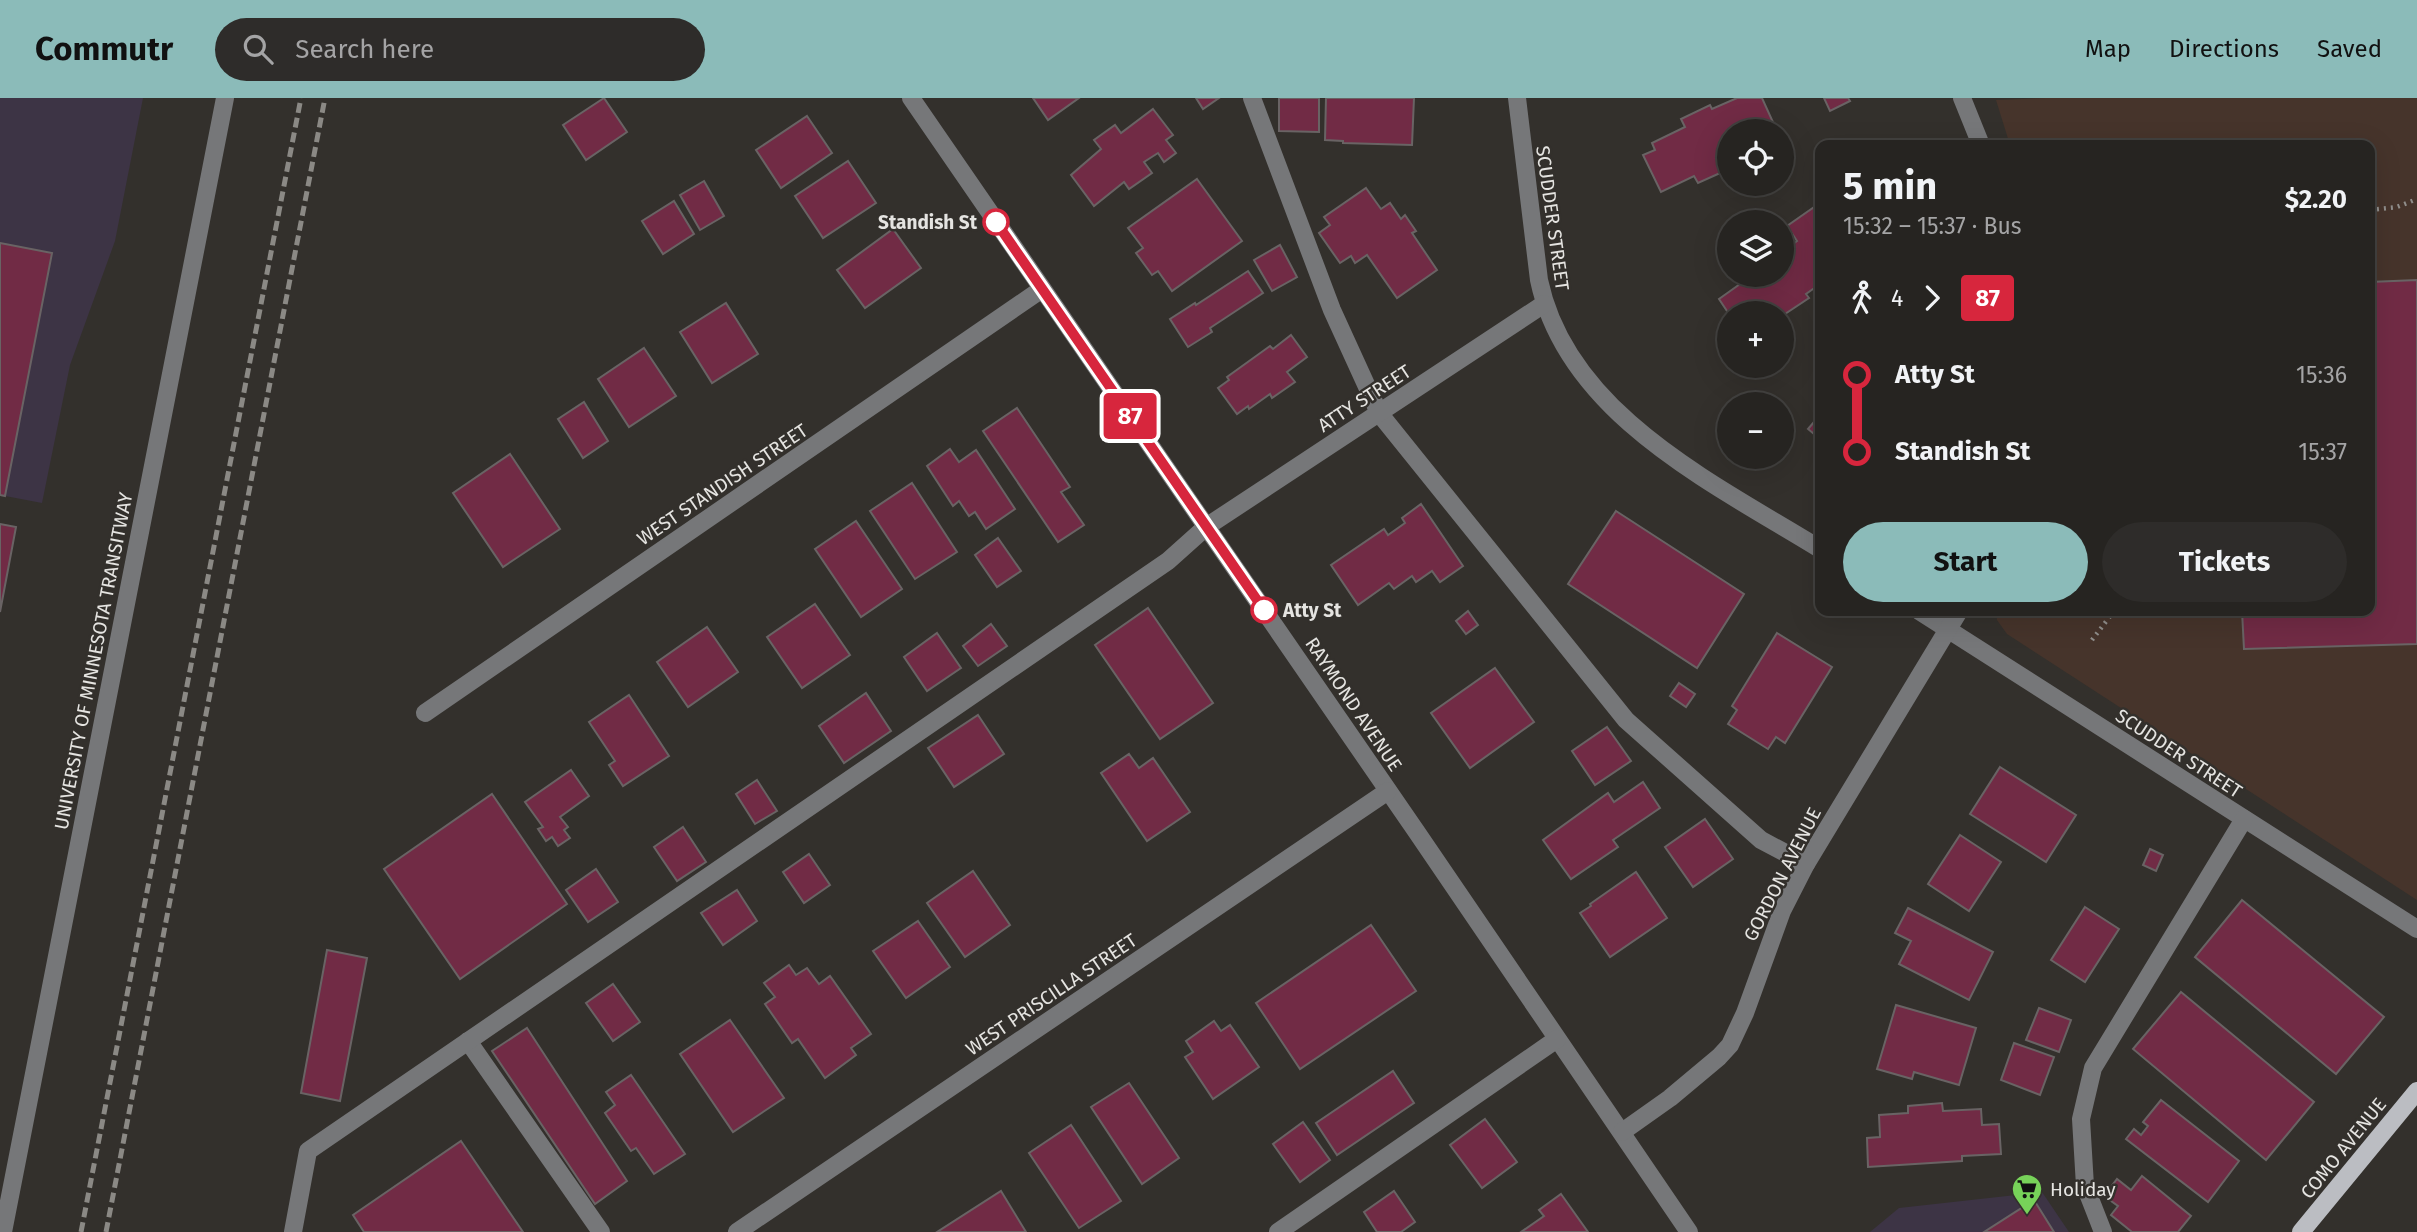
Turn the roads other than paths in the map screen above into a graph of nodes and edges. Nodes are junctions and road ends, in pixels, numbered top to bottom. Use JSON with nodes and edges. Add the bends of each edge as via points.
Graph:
{"nodes":[{"id":1,"x":225,"y":98,"type":"edge"},
{"id":2,"x":911,"y":98,"type":"edge"},
{"id":3,"x":1252,"y":98,"type":"edge"},
{"id":4,"x":1517,"y":98,"type":"edge"},
{"id":5,"x":1963,"y":101,"type":"edge"},
{"id":6,"x":1979,"y":140,"type":"edge"},
{"id":7,"x":1042,"y":289,"type":"junction"},
{"id":8,"x":1544,"y":304,"type":"junction"},
{"id":9,"x":1379,"y":413,"type":"junction"},
{"id":10,"x":1206,"y":527,"type":"junction"},
{"id":11,"x":1815,"y":546,"type":"edge"},
{"id":12,"x":1927,"y":616,"type":"edge"},
{"id":13,"x":1956,"y":616,"type":"edge"},
{"id":14,"x":1949,"y":629,"type":"junction"},
{"id":15,"x":425,"y":713,"type":"dead end"},
{"id":16,"x":1388,"y":791,"type":"junction"},
{"id":17,"x":2244,"y":820,"type":"junction"},
{"id":18,"x":1807,"y":864,"type":"junction"},
{"id":19,"x":2417,"y":929,"type":"edge"},
{"id":20,"x":1557,"y":1039,"type":"junction"},
{"id":21,"x":468,"y":1041,"type":"junction"},
{"id":22,"x":2417,"y":1091,"type":"edge"},
{"id":23,"x":1622,"y":1132,"type":"junction"},
{"id":24,"x":3,"y":1232,"type":"edge"},
{"id":25,"x":293,"y":1232,"type":"edge"},
{"id":26,"x":601,"y":1232,"type":"edge"},
{"id":27,"x":737,"y":1232,"type":"edge"},
{"id":28,"x":1278,"y":1232,"type":"edge"},
{"id":29,"x":1689,"y":1232,"type":"edge"},
{"id":30,"x":2103,"y":1232,"type":"edge"},
{"id":31,"x":2301,"y":1232,"type":"edge"}],
"edges":[{"from":1,"to":24,"type":"street","name":"UNIVERSITY OF MINNESOTA TRANSITWAY"},
{"from":2,"to":7,"type":"street","name":"RAYMOND AVENUE"},
{"from":3,"to":9,"type":"street","via":[[1332,310]]},
{"from":4,"to":8,"type":"street","name":"SCUDDER STREET","via":[[1534,256]]},
{"from":5,"to":6,"type":"street"},
{"from":7,"to":10,"type":"street","name":"RAYMOND AVENUE"},
{"from":7,"to":15,"type":"street","name":"WEST STANDISH STREET"},
{"from":8,"to":9,"type":"street","name":"ATTY STREET"},
{"from":8,"to":11,"type":"street","name":"SCUDDER STREET","via":[[1577,366],[1598,394],[1636,430]]},
{"from":9,"to":10,"type":"street","name":"ATTY STREET"},
{"from":9,"to":18,"type":"street","via":[[1626,720],[1761,840]]},
{"from":10,"to":16,"type":"street","name":"RAYMOND AVENUE"},
{"from":10,"to":21,"type":"street","name":"ATTY STREET","via":[[1168,561]]},
{"from":12,"to":14,"type":"street","name":"SCUDDER STREET"},
{"from":13,"to":14,"type":"street","name":"GORDON AVENUE"},
{"from":14,"to":17,"type":"street","name":"SCUDDER STREET"},
{"from":14,"to":18,"type":"street","name":"GORDON AVENUE"},
{"from":16,"to":20,"type":"street","name":"RAYMOND AVENUE"},
{"from":16,"to":27,"type":"street","name":"WEST PRISCILLA STREET"},
{"from":17,"to":19,"type":"street","name":"SCUDDER STREET"},
{"from":17,"to":30,"type":"street","via":[[2093,1068],[2081,1119],[2084,1173]]},
{"from":18,"to":23,"type":"street","name":"GORDON AVENUE","via":[[1782,911],[1730,1045],[1670,1098]]},
{"from":20,"to":23,"type":"street","name":"RAYMOND AVENUE"},
{"from":20,"to":28,"type":"street"},
{"from":21,"to":25,"type":"street","name":"ATTY STREET","via":[[308,1151]]},
{"from":21,"to":26,"type":"street"},
{"from":22,"to":31,"type":"main road","name":"COMO AVENUE"},
{"from":23,"to":29,"type":"street","name":"RAYMOND AVENUE"}]}
